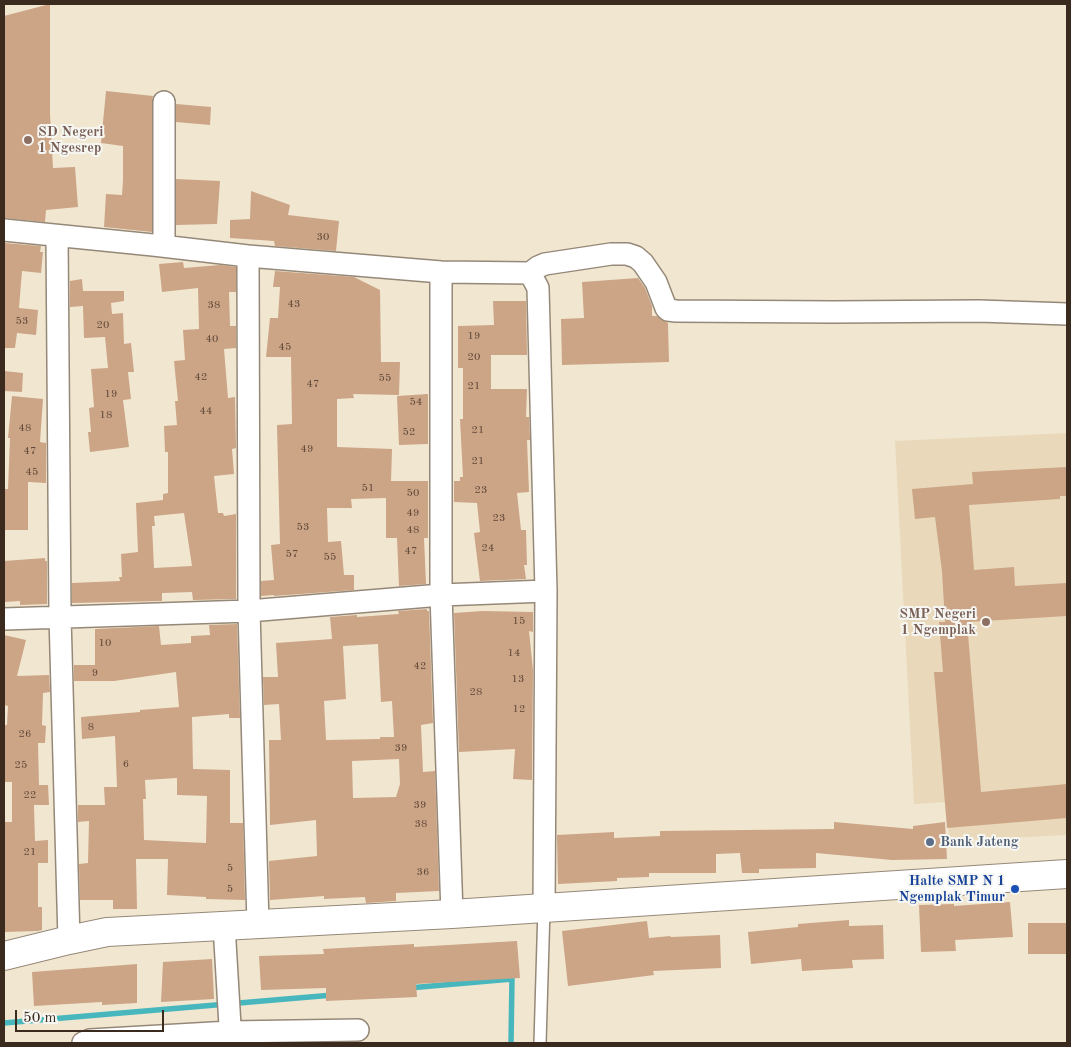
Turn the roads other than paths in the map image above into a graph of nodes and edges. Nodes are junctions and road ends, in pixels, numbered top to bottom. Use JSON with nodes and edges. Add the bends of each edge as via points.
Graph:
{"nodes":[{"id":1,"x":164,"y":102,"type":"dead end"},
{"id":2,"x":4,"y":230,"type":"edge"},
{"id":3,"x":56,"y":236,"type":"junction"},
{"id":4,"x":164,"y":246,"type":"junction"},
{"id":5,"x":248,"y":256,"type":"junction"},
{"id":6,"x":441,"y":272,"type":"junction"},
{"id":7,"x":530,"y":273,"type":"junction"},
{"id":8,"x":1067,"y":314,"type":"edge"},
{"id":9,"x":546,"y":592,"type":"junction"},
{"id":10,"x":440,"y":595,"type":"junction"},
{"id":11,"x":249,"y":611,"type":"junction"},
{"id":12,"x":60,"y":616,"type":"junction"},
{"id":13,"x":4,"y":619,"type":"edge"},
{"id":14,"x":1067,"y":874,"type":"edge"},
{"id":15,"x":544,"y":906,"type":"junction"},
{"id":16,"x":452,"y":914,"type":"junction"},
{"id":17,"x":258,"y":924,"type":"junction"},
{"id":18,"x":224,"y":925,"type":"junction"},
{"id":19,"x":69,"y":940,"type":"junction"},
{"id":20,"x":4,"y":956,"type":"edge"},
{"id":21,"x":358,"y":1030,"type":"dead end"},
{"id":22,"x":230,"y":1034,"type":"edge"},
{"id":23,"x":83,"y":1043,"type":"edge"},
{"id":24,"x":540,"y":1043,"type":"edge"}],
"edges":[{"from":1,"to":4,"type":"street"},
{"from":2,"to":3,"type":"street"},
{"from":3,"to":4,"type":"street"},
{"from":3,"to":12,"type":"street"},
{"from":4,"to":5,"type":"street"},
{"from":5,"to":6,"type":"street"},
{"from":5,"to":11,"type":"street"},
{"from":6,"to":7,"type":"street"},
{"from":6,"to":10,"type":"street"},
{"from":7,"to":8,"type":"street","via":[[545,264],[627,254],[643,263],[656,282],[668,310],[676,311]]},
{"from":7,"to":9,"type":"street","via":[[538,288]]},
{"from":9,"to":10,"type":"street"},
{"from":9,"to":15,"type":"street"},
{"from":10,"to":11,"type":"street"},
{"from":10,"to":16,"type":"street"},
{"from":11,"to":12,"type":"street"},
{"from":11,"to":17,"type":"street"},
{"from":12,"to":13,"type":"street"},
{"from":12,"to":19,"type":"street"},
{"from":14,"to":15,"type":"highway"},
{"from":15,"to":16,"type":"highway"},
{"from":15,"to":24,"type":"lane"},
{"from":16,"to":17,"type":"highway"},
{"from":17,"to":18,"type":"highway"},
{"from":18,"to":19,"type":"highway","via":[[107,932]]},
{"from":18,"to":22,"type":"street"},
{"from":19,"to":20,"type":"highway"},
{"from":21,"to":22,"type":"street"},
{"from":22,"to":23,"type":"street","via":[[90,1040]]}]}
